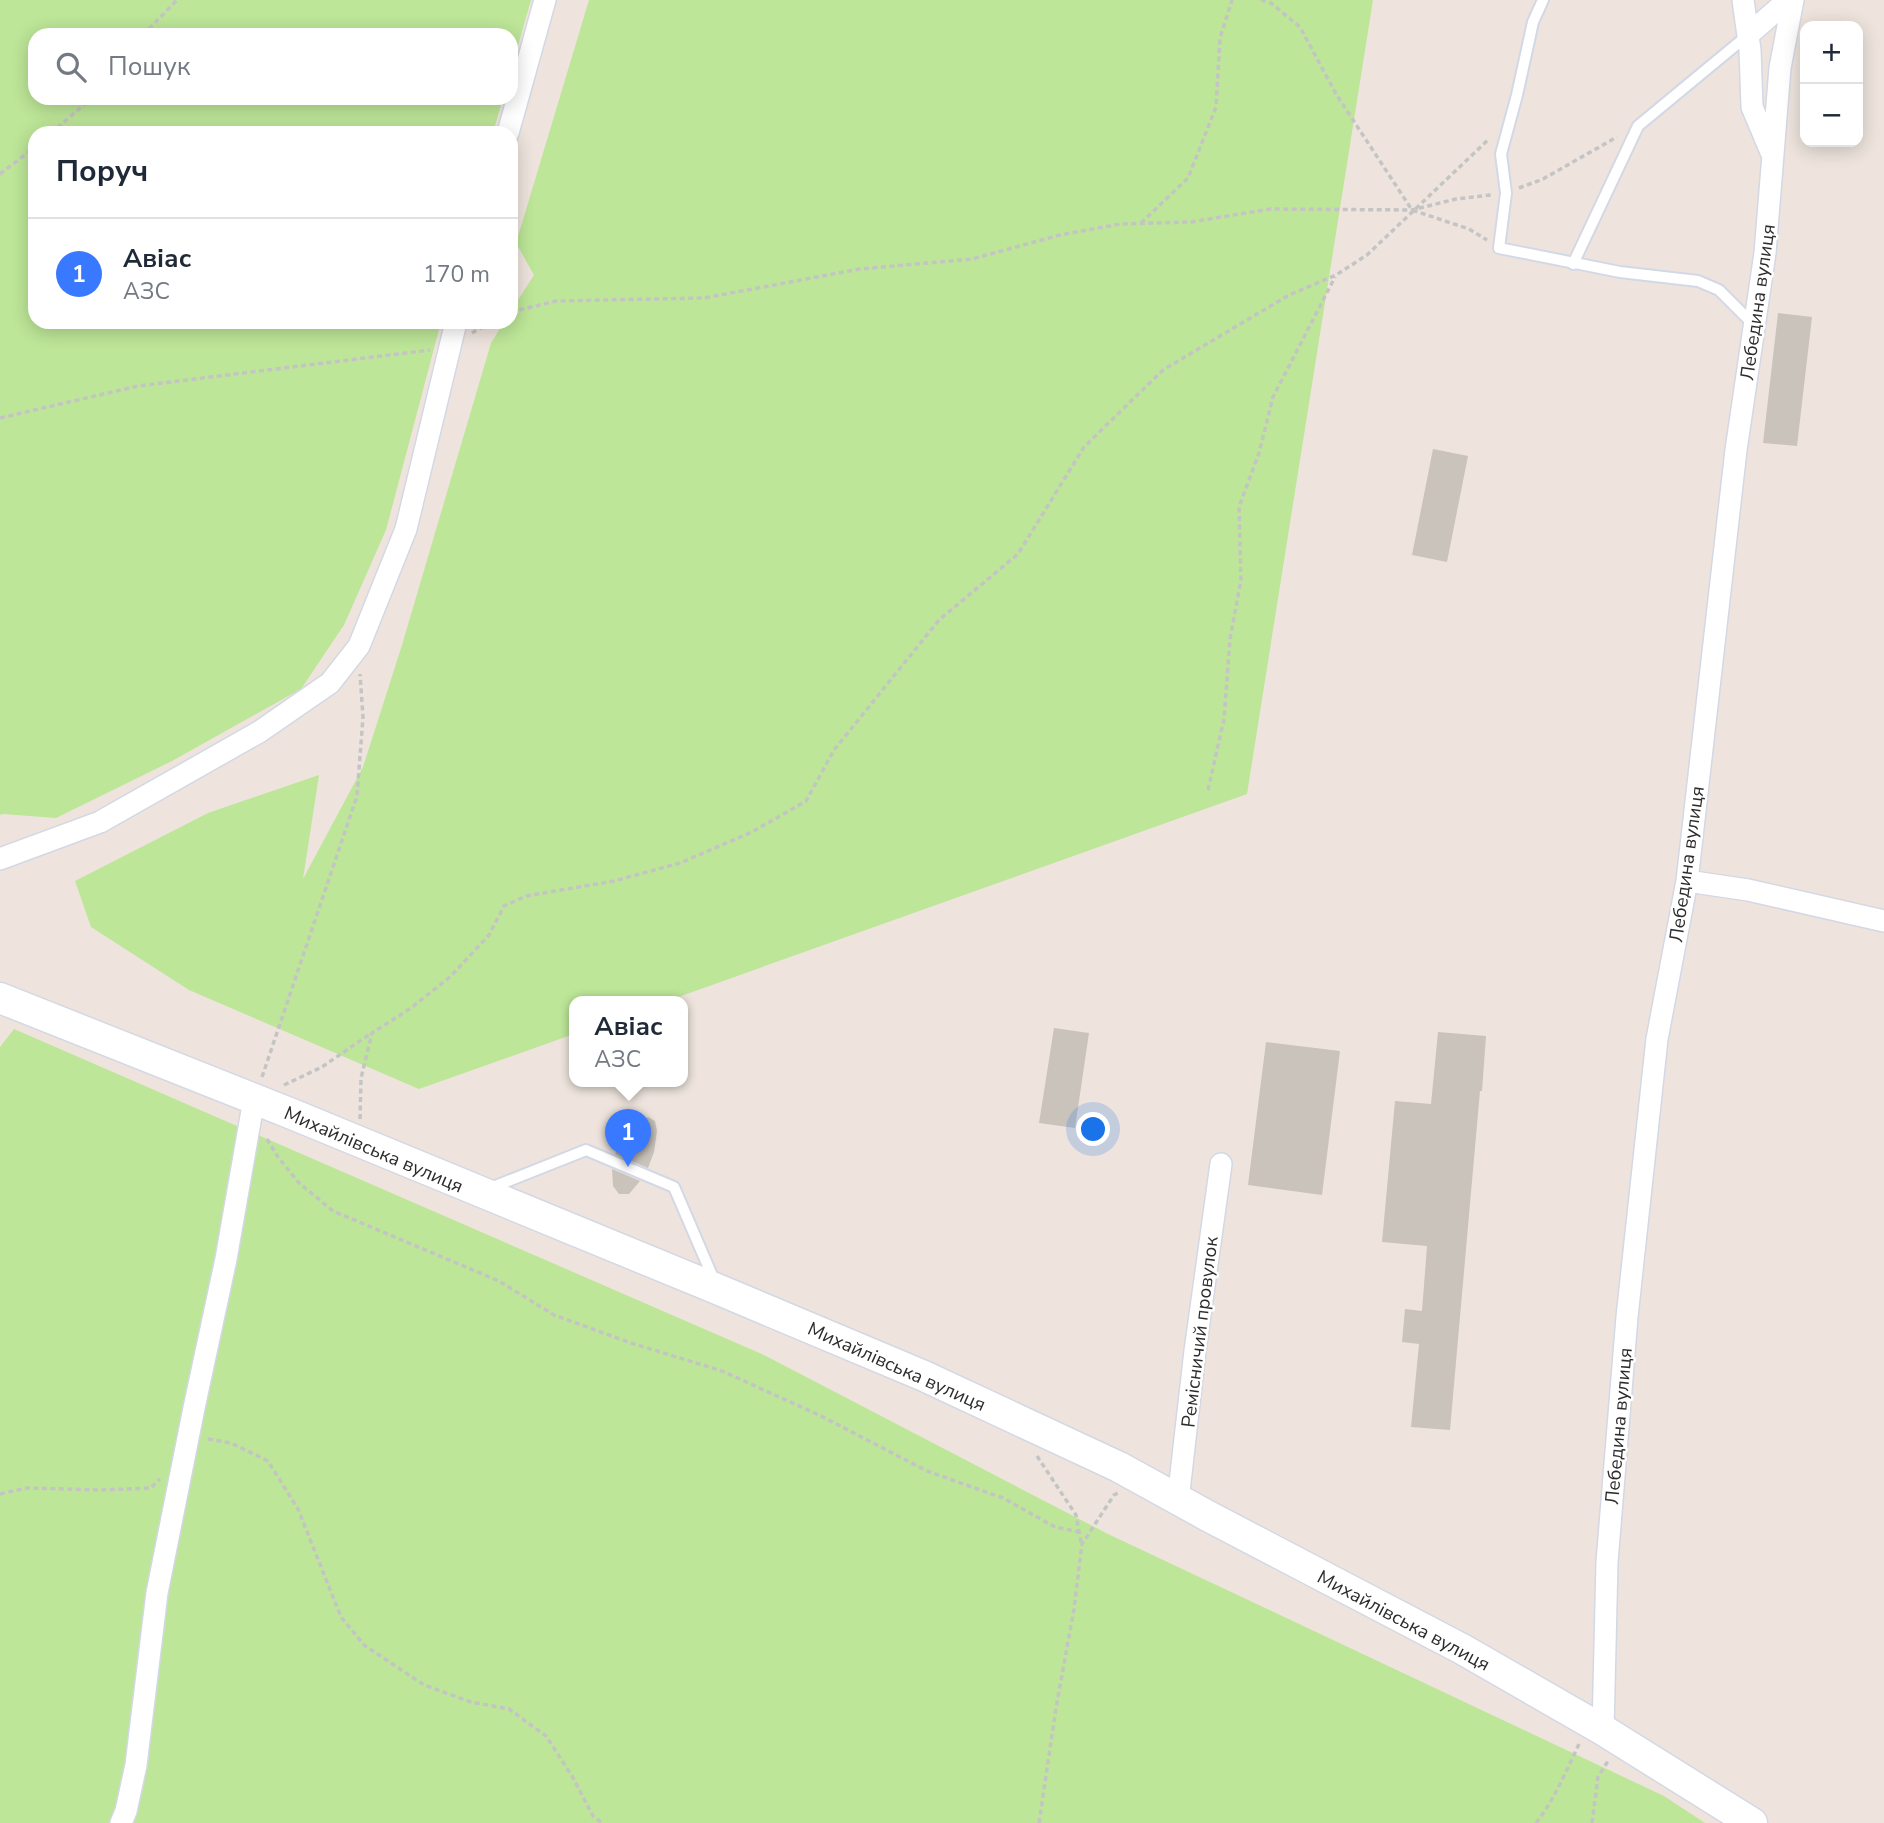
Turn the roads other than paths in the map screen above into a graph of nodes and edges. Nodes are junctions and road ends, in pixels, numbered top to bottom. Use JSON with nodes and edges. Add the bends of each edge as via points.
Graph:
{"nodes":[{"id":1,"x":545,"y":0,"type":"edge"},
{"id":2,"x":1543,"y":0,"type":"edge"},
{"id":3,"x":1743,"y":0,"type":"edge"},
{"id":4,"x":1790,"y":0,"type":"edge"},
{"id":5,"x":1748,"y":35,"type":"junction"},
{"id":6,"x":518,"y":97,"type":"edge"},
{"id":7,"x":516,"y":105,"type":"edge"},
{"id":8,"x":510,"y":126,"type":"edge"},
{"id":9,"x":1773,"y":158,"type":"junction"},
{"id":10,"x":1573,"y":264,"type":"junction"},
{"id":11,"x":1754,"y":325,"type":"junction"},
{"id":12,"x":454,"y":329,"type":"edge"},
{"id":13,"x":0,"y":859,"type":"edge"},
{"id":14,"x":1687,"y":881,"type":"junction"},
{"id":15,"x":1884,"y":921,"type":"edge"},
{"id":16,"x":0,"y":998,"type":"edge"},
{"id":17,"x":253,"y":1106,"type":"junction"},
{"id":18,"x":1221,"y":1164,"type":"dead end"},
{"id":19,"x":479,"y":1192,"type":"junction"},
{"id":20,"x":718,"y":1289,"type":"junction"},
{"id":21,"x":1178,"y":1500,"type":"junction"},
{"id":22,"x":1604,"y":1731,"type":"junction"},
{"id":23,"x":121,"y":1823,"type":"edge"},
{"id":24,"x":1752,"y":1823,"type":"edge"}],
"edges":[{"from":1,"to":6,"type":"street"},
{"from":2,"to":10,"type":"lane","via":[[1533,22],[1501,155],[1506,193],[1499,248]]},
{"from":3,"to":5,"type":"street"},
{"from":4,"to":5,"type":"street"},
{"from":4,"to":9,"type":"street","name":"Лебедина вулиця"},
{"from":5,"to":9,"type":"street","via":[[1752,107]]},
{"from":5,"to":10,"type":"lane","via":[[1638,126]]},
{"from":7,"to":8,"type":"street"},
{"from":9,"to":11,"type":"street","name":"Лебедина вулиця"},
{"from":10,"to":11,"type":"lane","via":[[1698,281],[1719,290]]},
{"from":11,"to":14,"type":"street","name":"Лебедина вулиця"},
{"from":12,"to":13,"type":"street","via":[[406,529],[359,646],[330,683],[259,732],[100,822]]},
{"from":14,"to":15,"type":"street"},
{"from":14,"to":22,"type":"street","name":"Лебедина вулиця","via":[[1657,1039],[1626,1317],[1607,1562]]},
{"from":16,"to":17,"type":"main road","name":"Михайлівська вулиця"},
{"from":17,"to":19,"type":"main road","name":"Михайлівська вулиця"},
{"from":17,"to":23,"type":"street","via":[[157,1593],[136,1765]]},
{"from":18,"to":21,"type":"street","name":"Ремісничий провулок"},
{"from":19,"to":20,"type":"main road","name":"Михайлівська вулиця"},
{"from":19,"to":20,"type":"lane","via":[[586,1150],[674,1187]]},
{"from":20,"to":21,"type":"main road","name":"Михайлівська вулиця","via":[[924,1376],[1119,1467]]},
{"from":21,"to":22,"type":"main road","name":"Михайлівська вулиця","via":[[1462,1649]]},
{"from":22,"to":24,"type":"main road","name":"Михайлівська вулиця"}]}
